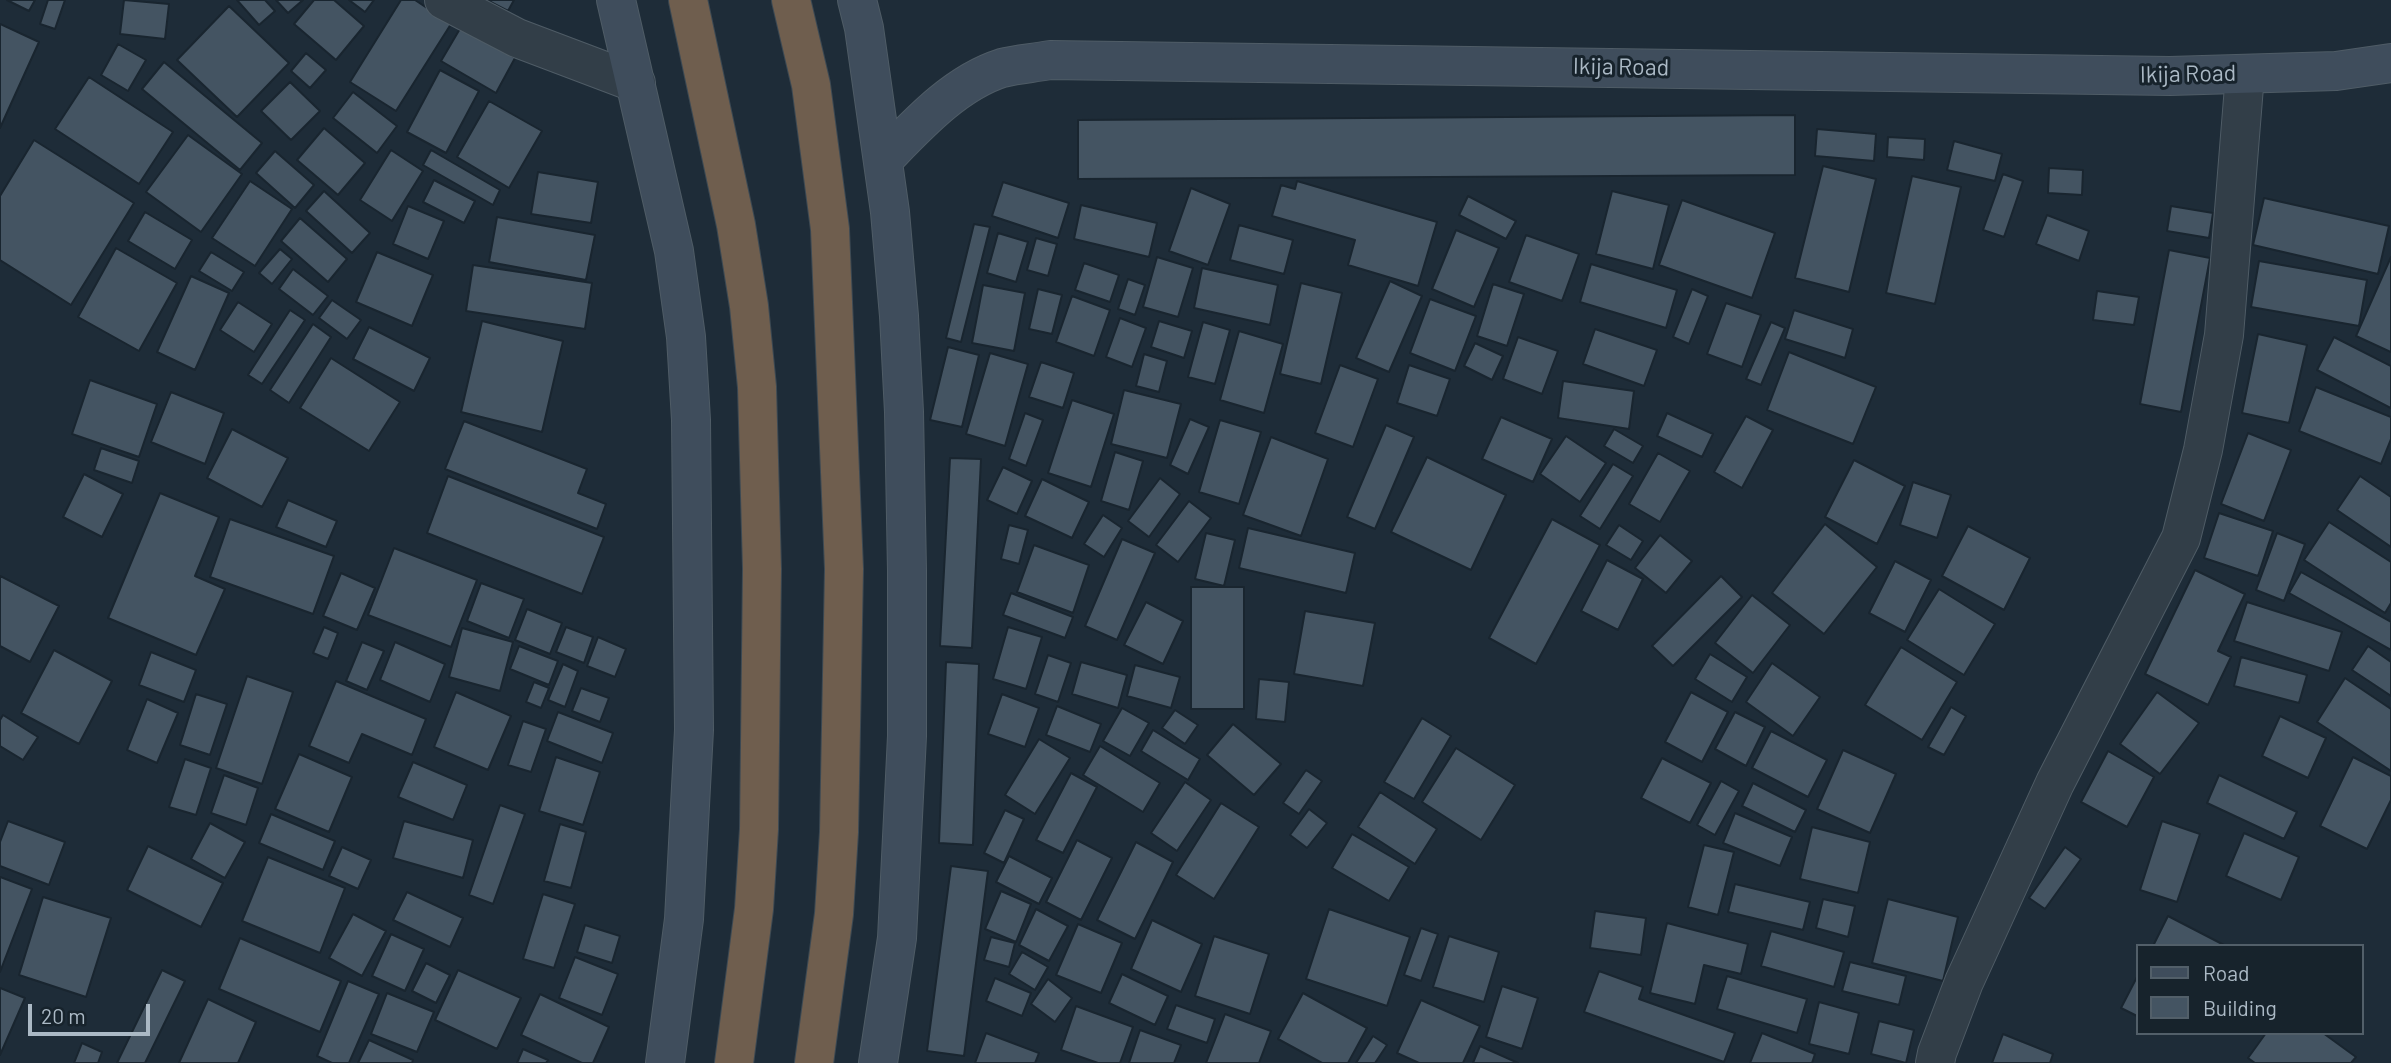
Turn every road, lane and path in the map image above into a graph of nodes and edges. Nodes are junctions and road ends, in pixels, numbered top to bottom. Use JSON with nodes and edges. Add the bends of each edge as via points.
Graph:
{"nodes":[{"id":1,"x":444,"y":0,"type":"edge"},
{"id":2,"x":616,"y":0,"type":"edge"},
{"id":3,"x":688,"y":0,"type":"edge"},
{"id":4,"x":791,"y":0,"type":"edge"},
{"id":5,"x":857,"y":0,"type":"edge"},
{"id":6,"x":2391,"y":63,"type":"edge"},
{"id":7,"x":2245,"y":74,"type":"junction"},
{"id":8,"x":636,"y":83,"type":"junction"},
{"id":9,"x":883,"y":160,"type":"junction"},
{"id":10,"x":665,"y":1063,"type":"edge"},
{"id":11,"x":734,"y":1063,"type":"edge"},
{"id":12,"x":814,"y":1063,"type":"edge"},
{"id":13,"x":878,"y":1063,"type":"edge"},
{"id":14,"x":1935,"y":1063,"type":"edge"}],
"edges":[{"from":1,"to":8,"type":"street","via":[[517,38]]},
{"from":2,"to":8,"type":"street"},
{"from":3,"to":11,"type":"highway","via":[[736,225],[757,387],[762,569],[759,829],[754,909]]},
{"from":4,"to":12,"type":"highway","via":[[811,85],[830,229],[844,569],[839,832],[834,914]]},
{"from":5,"to":9,"type":"street"},
{"from":6,"to":7,"type":"street","name":"Ikija Road","via":[[2336,71]]},
{"from":7,"to":9,"type":"street","name":"Ikija Road","via":[[1051,60],[1002,68],[962,88]]},
{"from":7,"to":14,"type":"street","via":[[2224,335],[2181,538],[2055,783],[1964,982]]},
{"from":8,"to":10,"type":"street","via":[[674,251],[691,420],[694,730],[684,919]]},
{"from":9,"to":13,"type":"street","via":[[904,412],[907,736],[897,938]]}]}
